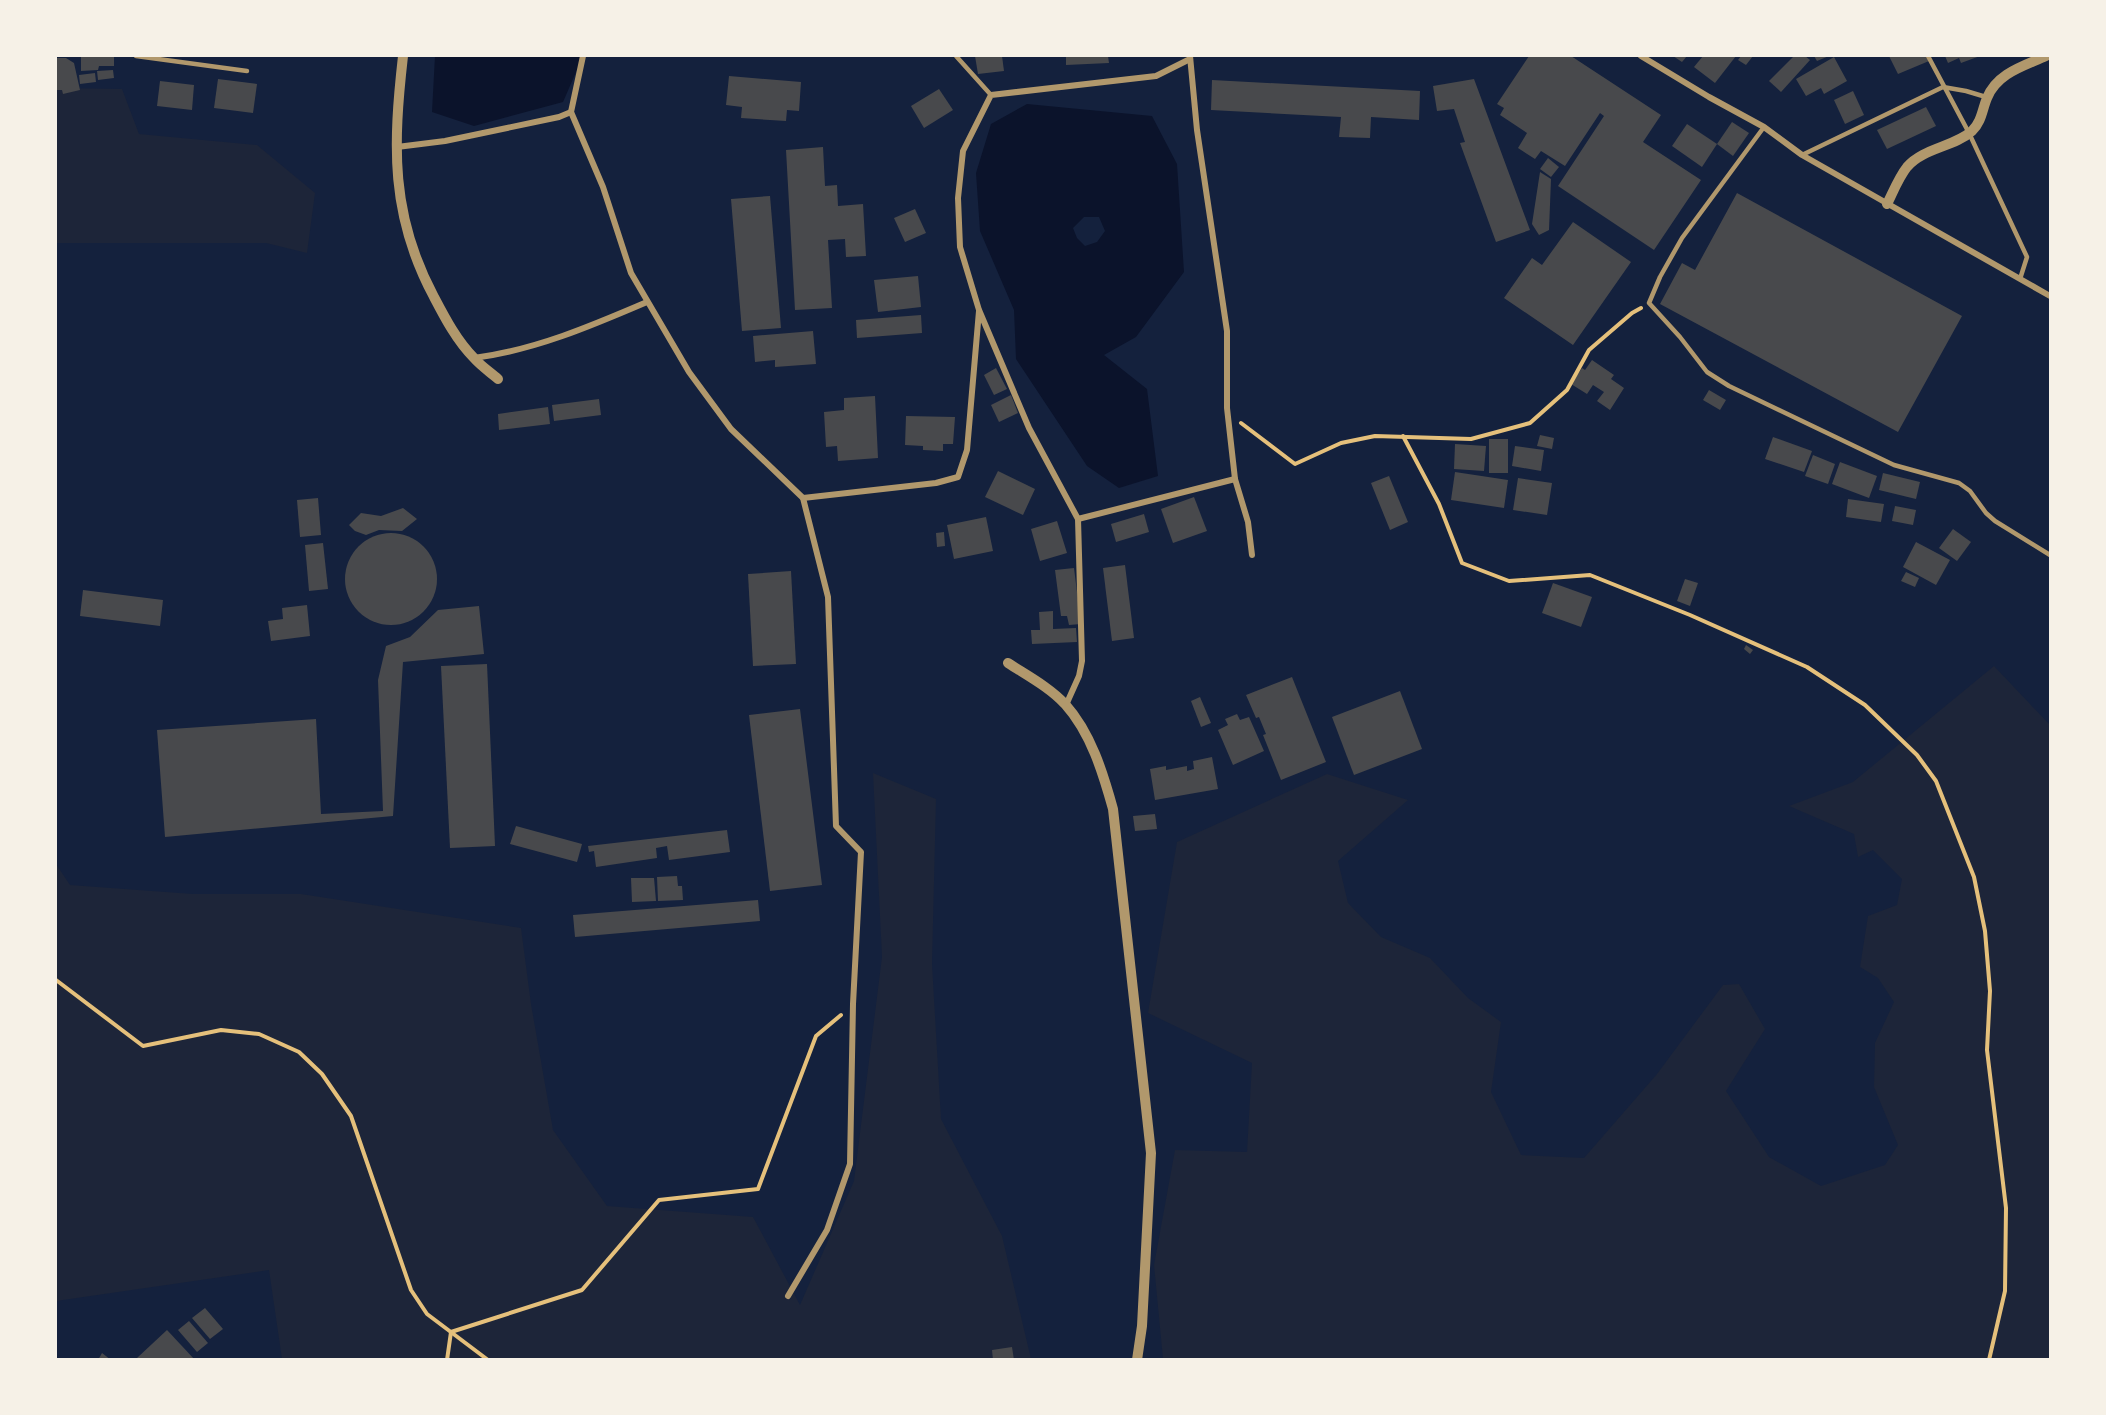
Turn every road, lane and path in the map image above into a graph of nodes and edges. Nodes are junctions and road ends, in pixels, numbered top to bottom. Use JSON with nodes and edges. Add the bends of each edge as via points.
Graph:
{"nodes":[{"id":1,"x":136,"y":56,"type":"edge"},
{"id":2,"x":404,"y":56,"type":"edge"},
{"id":3,"x":583,"y":56,"type":"edge"},
{"id":4,"x":956,"y":56,"type":"edge"},
{"id":5,"x":1641,"y":56,"type":"edge"},
{"id":6,"x":1928,"y":56,"type":"edge"},
{"id":7,"x":2046,"y":56,"type":"edge"},
{"id":8,"x":1190,"y":57,"type":"edge"},
{"id":9,"x":1649,"y":58,"type":"edge"},
{"id":10,"x":247,"y":71,"type":"dead end"},
{"id":11,"x":1943,"y":87,"type":"junction"},
{"id":12,"x":991,"y":95,"type":"junction"},
{"id":13,"x":1987,"y":98,"type":"junction"},
{"id":14,"x":571,"y":112,"type":"junction"},
{"id":15,"x":1764,"y":127,"type":"junction"},
{"id":16,"x":1969,"y":133,"type":"junction"},
{"id":17,"x":397,"y":147,"type":"junction"},
{"id":18,"x":1802,"y":155,"type":"junction"},
{"id":19,"x":1887,"y":204,"type":"junction"},
{"id":20,"x":2020,"y":279,"type":"junction"},
{"id":21,"x":2050,"y":296,"type":"edge"},
{"id":22,"x":647,"y":302,"type":"junction"},
{"id":23,"x":1649,"y":303,"type":"junction"},
{"id":24,"x":979,"y":310,"type":"junction"},
{"id":25,"x":474,"y":358,"type":"junction"},
{"id":26,"x":498,"y":379,"type":"dead end"},
{"id":27,"x":1228,"y":413,"type":"junction"},
{"id":28,"x":1403,"y":436,"type":"junction"},
{"id":29,"x":1236,"y":479,"type":"junction"},
{"id":30,"x":803,"y":498,"type":"junction"},
{"id":31,"x":1078,"y":519,"type":"junction"},
{"id":32,"x":1252,"y":555,"type":"dead end"},
{"id":33,"x":2050,"y":555,"type":"edge"},
{"id":34,"x":1008,"y":663,"type":"dead end"},
{"id":35,"x":1066,"y":705,"type":"junction"},
{"id":36,"x":56,"y":980,"type":"edge"},
{"id":37,"x":853,"y":1004,"type":"junction"},
{"id":38,"x":788,"y":1296,"type":"dead end"},
{"id":39,"x":451,"y":1332,"type":"junction"},
{"id":40,"x":447,"y":1359,"type":"edge"},
{"id":41,"x":488,"y":1359,"type":"edge"},
{"id":42,"x":1137,"y":1359,"type":"edge"},
{"id":43,"x":1989,"y":1359,"type":"edge"}],
"edges":[{"from":1,"to":10,"type":"lane"},
{"from":2,"to":17,"type":"street"},
{"from":3,"to":14,"type":"street"},
{"from":4,"to":12,"type":"lane"},
{"from":5,"to":9,"type":"street"},
{"from":6,"to":11,"type":"lane"},
{"from":7,"to":13,"type":"street","via":[[2008,73]]},
{"from":8,"to":12,"type":"street","via":[[1156,76]]},
{"from":8,"to":27,"type":"street","via":[[1227,331]]},
{"from":9,"to":15,"type":"street"},
{"from":11,"to":13,"type":"lane"},
{"from":11,"to":16,"type":"lane"},
{"from":11,"to":18,"type":"lane"},
{"from":12,"to":24,"type":"street","via":[[963,151],[958,198],[960,247]]},
{"from":13,"to":16,"type":"street","via":[[1982,118]]},
{"from":14,"to":17,"type":"street","via":[[445,141]]},
{"from":14,"to":22,"type":"street","via":[[603,187],[631,273]]},
{"from":15,"to":18,"type":"street"},
{"from":15,"to":23,"type":"lane","via":[[1682,238]]},
{"from":16,"to":19,"type":"street","via":[[1908,166]]},
{"from":16,"to":20,"type":"lane","via":[[2027,257]]},
{"from":17,"to":25,"type":"street","via":[[401,200],[415,258],[446,319]]},
{"from":18,"to":19,"type":"street"},
{"from":19,"to":20,"type":"street"},
{"from":20,"to":21,"type":"street"},
{"from":22,"to":25,"type":"street","via":[[568,335]]},
{"from":22,"to":30,"type":"street","via":[[689,372],[731,429]]},
{"from":23,"to":28,"type":"path","via":[[1589,350],[1567,390],[1530,423],[1471,439]]},
{"from":23,"to":33,"type":"lane","via":[[1707,372],[1721,381],[1894,465],[1959,483],[1995,521]]},
{"from":24,"to":30,"type":"street","via":[[967,450],[958,477]]},
{"from":24,"to":31,"type":"street","via":[[1029,428]]},
{"from":25,"to":26,"type":"street"},
{"from":27,"to":28,"type":"path","via":[[1295,464],[1341,443],[1375,436]]},
{"from":27,"to":29,"type":"street"},
{"from":28,"to":43,"type":"path","via":[[1439,504],[1462,563],[1509,581],[1590,575],[1807,667],[1865,705],[1917,755],[1936,781],[1974,877],[1985,931],[1990,992],[1987,1050],[2006,1208],[2005,1291]]},
{"from":29,"to":31,"type":"street"},
{"from":29,"to":32,"type":"street"},
{"from":30,"to":37,"type":"street","via":[[828,597],[836,826],[861,852]]},
{"from":31,"to":35,"type":"street","via":[[1082,661]]},
{"from":34,"to":35,"type":"street"},
{"from":35,"to":42,"type":"street","via":[[1090,742],[1113,809],[1151,1153],[1143,1326]]},
{"from":36,"to":39,"type":"path","via":[[143,1046],[221,1030],[259,1034],[299,1052],[322,1074],[351,1116],[411,1290],[427,1314]]},
{"from":37,"to":38,"type":"street","via":[[850,1164],[826,1230]]},
{"from":37,"to":39,"type":"path","via":[[816,1036],[758,1190],[659,1200],[582,1290]]},
{"from":39,"to":40,"type":"path"},
{"from":39,"to":41,"type":"path"}]}
